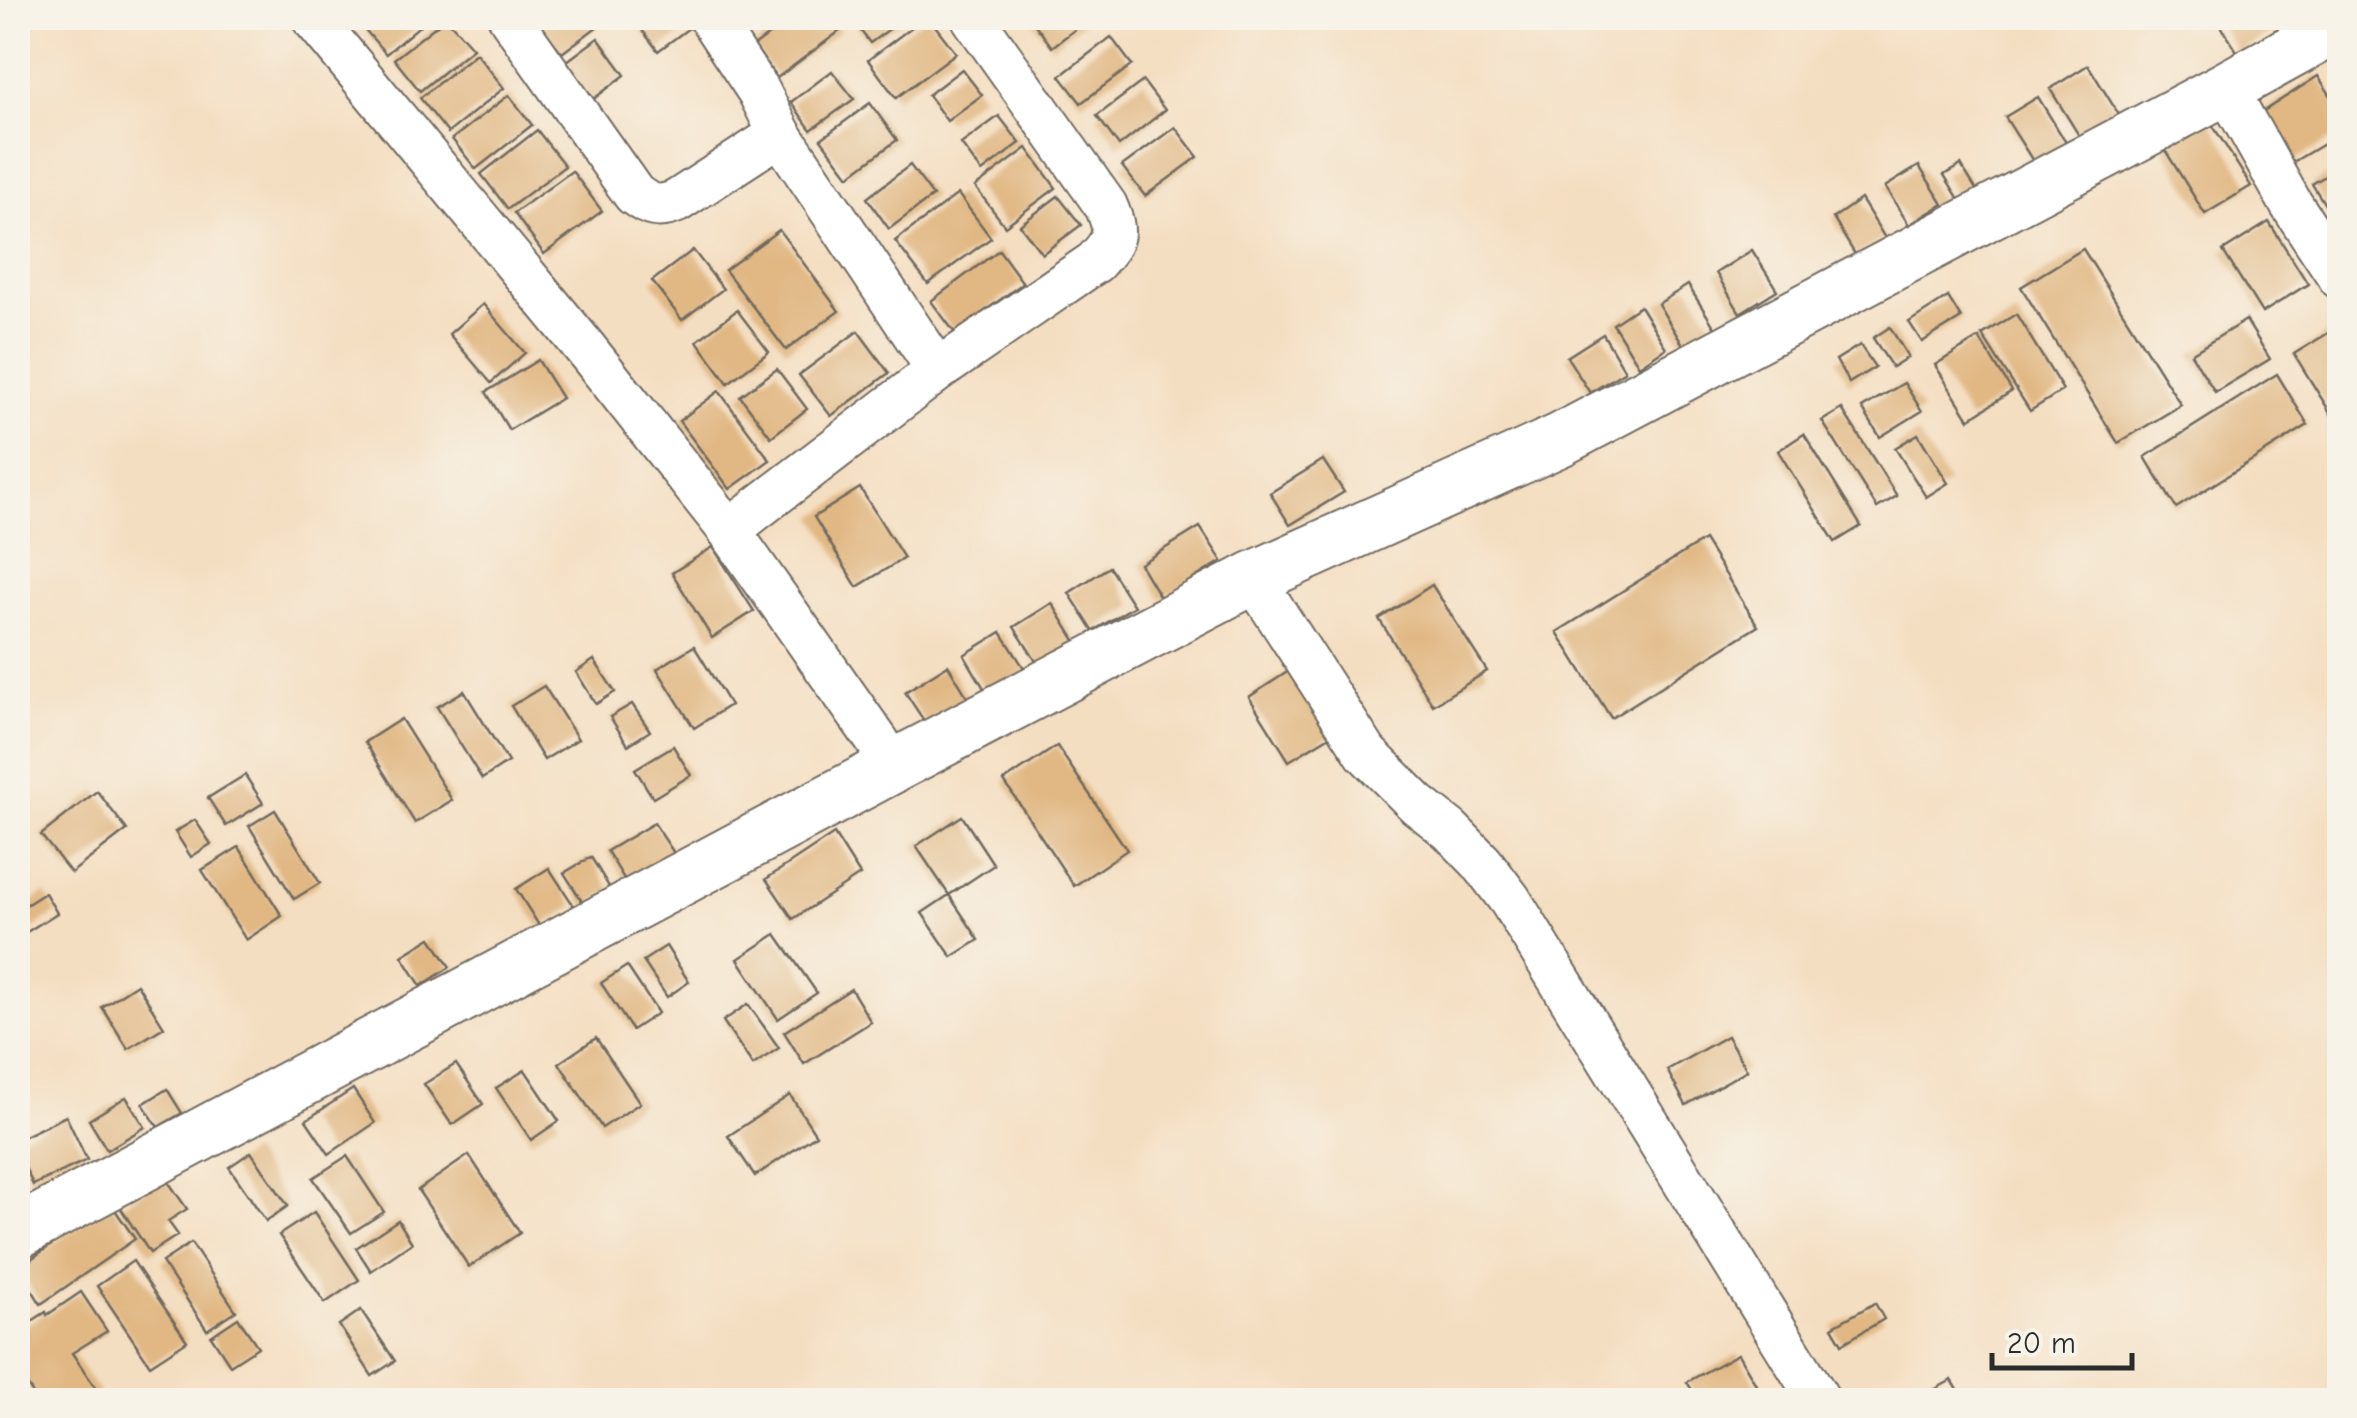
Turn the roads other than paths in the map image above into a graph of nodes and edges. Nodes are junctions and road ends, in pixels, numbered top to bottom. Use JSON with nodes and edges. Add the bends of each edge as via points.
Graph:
{"nodes":[{"id":1,"x":313,"y":18,"type":"edge"},
{"id":2,"x":510,"y":18,"type":"edge"},
{"id":3,"x":710,"y":18,"type":"edge"},
{"id":4,"x":974,"y":18,"type":"edge"},
{"id":5,"x":2333,"y":23,"type":"edge"},
{"id":6,"x":2226,"y":88,"type":"junction"},
{"id":7,"x":780,"y":134,"type":"junction"},
{"id":8,"x":2340,"y":278,"type":"edge"},
{"id":9,"x":938,"y":370,"type":"junction"},
{"id":10,"x":729,"y":530,"type":"junction"},
{"id":11,"x":1253,"y":578,"type":"junction"},
{"id":12,"x":885,"y":754,"type":"junction"},
{"id":13,"x":18,"y":1232,"type":"edge"},
{"id":14,"x":1819,"y":1400,"type":"edge"}],
"edges":[{"from":1,"to":10,"type":"street"},
{"from":2,"to":7,"type":"street","via":[[645,202],[676,200]]},
{"from":3,"to":7,"type":"street"},
{"from":4,"to":9,"type":"street","via":[[1115,227],[1095,262]]},
{"from":5,"to":6,"type":"street"},
{"from":6,"to":8,"type":"street"},
{"from":6,"to":11,"type":"street","via":[[1560,440]]},
{"from":7,"to":9,"type":"street"},
{"from":9,"to":10,"type":"street"},
{"from":10,"to":12,"type":"street"},
{"from":11,"to":12,"type":"street"},
{"from":11,"to":14,"type":"street","via":[[1366,753],[1450,830],[1510,900]]},
{"from":12,"to":13,"type":"street"}]}
